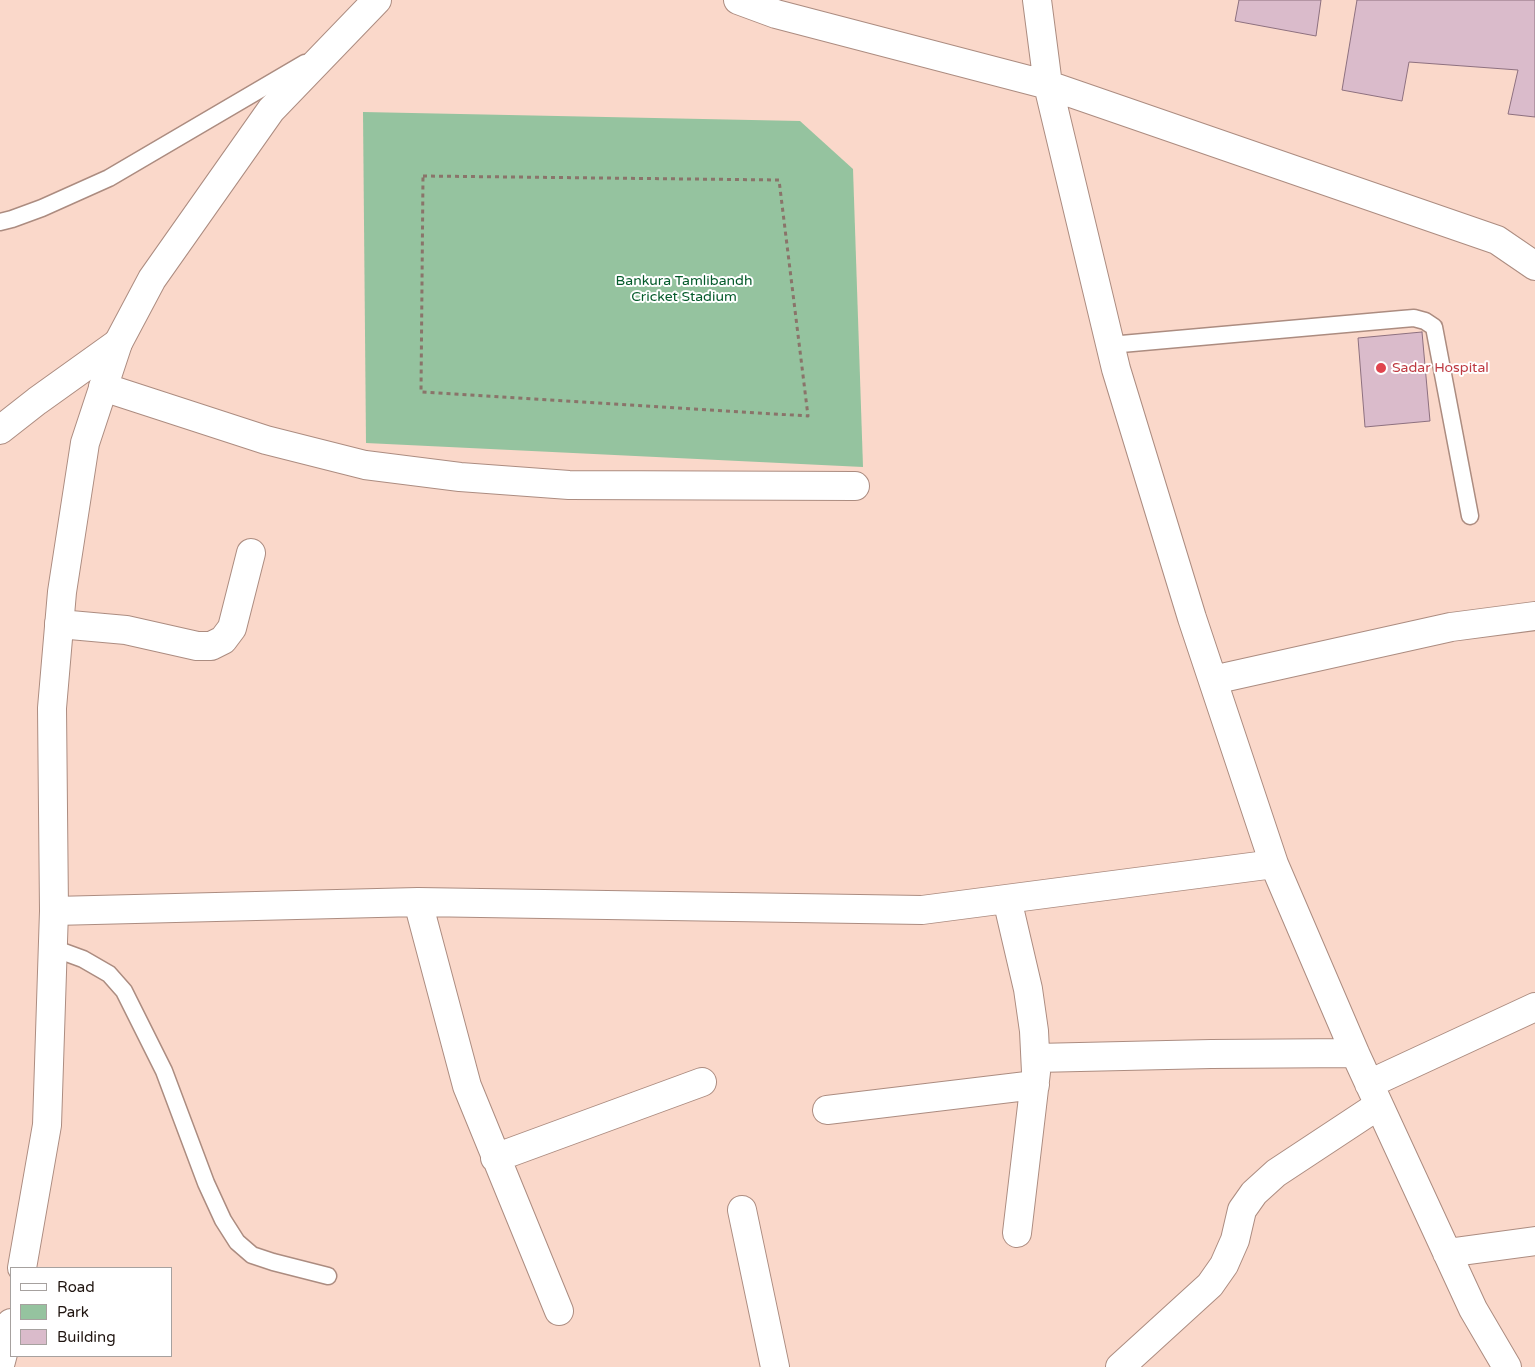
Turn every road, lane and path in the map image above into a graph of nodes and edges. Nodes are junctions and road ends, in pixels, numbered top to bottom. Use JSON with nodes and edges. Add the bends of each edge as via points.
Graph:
{"nodes":[{"id":1,"x":377,"y":0,"type":"edge"},
{"id":2,"x":738,"y":0,"type":"edge"},
{"id":3,"x":1037,"y":0,"type":"edge"},
{"id":4,"x":331,"y":48,"type":"junction"},
{"id":5,"x":1048,"y":85,"type":"junction"},
{"id":6,"x":423,"y":176,"type":"joint"},
{"id":7,"x":0,"y":222,"type":"edge"},
{"id":8,"x":1535,"y":266,"type":"edge"},
{"id":9,"x":118,"y":344,"type":"junction"},
{"id":10,"x":1110,"y":344,"type":"junction"},
{"id":11,"x":103,"y":387,"type":"junction"},
{"id":12,"x":0,"y":430,"type":"edge"},
{"id":13,"x":855,"y":486,"type":"dead end"},
{"id":14,"x":1470,"y":516,"type":"dead end"},
{"id":15,"x":251,"y":553,"type":"dead end"},
{"id":16,"x":1535,"y":616,"type":"edge"},
{"id":17,"x":59,"y":624,"type":"junction"},
{"id":18,"x":1213,"y":680,"type":"junction"},
{"id":19,"x":1274,"y":864,"type":"junction"},
{"id":20,"x":1007,"y":899,"type":"junction"},
{"id":21,"x":418,"y":902,"type":"junction"},
{"id":22,"x":54,"y":911,"type":"junction"},
{"id":23,"x":53,"y":948,"type":"junction"},
{"id":24,"x":1535,"y":1006,"type":"edge"},
{"id":25,"x":1355,"y":1053,"type":"junction"},
{"id":26,"x":1036,"y":1058,"type":"junction"},
{"id":27,"x":702,"y":1082,"type":"dead end"},
{"id":28,"x":1035,"y":1086,"type":"junction"},
{"id":29,"x":1374,"y":1094,"type":"junction"},
{"id":30,"x":827,"y":1110,"type":"dead end"},
{"id":31,"x":496,"y":1158,"type":"junction"},
{"id":32,"x":742,"y":1210,"type":"dead end"},
{"id":33,"x":1017,"y":1233,"type":"dead end"},
{"id":34,"x":1535,"y":1241,"type":"edge"},
{"id":35,"x":1447,"y":1253,"type":"junction"},
{"id":36,"x":22,"y":1267,"type":"edge"},
{"id":37,"x":328,"y":1276,"type":"dead end"},
{"id":38,"x":559,"y":1311,"type":"dead end"},
{"id":39,"x":10,"y":1327,"type":"edge"},
{"id":40,"x":0,"y":1365,"type":"edge"},
{"id":41,"x":776,"y":1367,"type":"edge"},
{"id":42,"x":1120,"y":1367,"type":"edge"},
{"id":43,"x":1507,"y":1367,"type":"edge"}],
"edges":[{"from":1,"to":4,"type":"street"},
{"from":2,"to":5,"type":"street","via":[[776,14]]},
{"from":3,"to":5,"type":"street"},
{"from":4,"to":7,"type":"lane","via":[[109,178],[42,208]]},
{"from":4,"to":9,"type":"street","via":[[271,110],[152,279]]},
{"from":5,"to":8,"type":"street","via":[[1496,240]]},
{"from":5,"to":10,"type":"street"},
{"from":6,"to":6,"type":"path","via":[[421,392],[808,416],[779,180]]},
{"from":9,"to":11,"type":"street"},
{"from":9,"to":12,"type":"street"},
{"from":10,"to":14,"type":"lane","via":[[1402,318],[1425,320],[1434,327]]},
{"from":10,"to":18,"type":"street"},
{"from":11,"to":13,"type":"street","via":[[266,440],[366,465],[460,477],[569,485]]},
{"from":11,"to":17,"type":"street","via":[[85,443]]},
{"from":15,"to":17,"type":"street","via":[[232,628],[223,640],[211,646],[197,646],[126,630]]},
{"from":16,"to":18,"type":"street","via":[[1451,627]]},
{"from":17,"to":22,"type":"street","via":[[52,708]]},
{"from":18,"to":19,"type":"street"},
{"from":19,"to":20,"type":"street"},
{"from":19,"to":25,"type":"street"},
{"from":20,"to":21,"type":"street","via":[[922,910]]},
{"from":20,"to":26,"type":"street","via":[[1028,990]]},
{"from":21,"to":22,"type":"street"},
{"from":21,"to":31,"type":"street","via":[[467,1086]]},
{"from":22,"to":23,"type":"street"},
{"from":23,"to":36,"type":"street","via":[[47,1125]]},
{"from":23,"to":37,"type":"lane","via":[[83,959],[109,974],[124,991],[164,1071],[206,1183],[237,1242],[259,1258]]},
{"from":24,"to":29,"type":"street"},
{"from":25,"to":26,"type":"street"},
{"from":25,"to":29,"type":"street"},
{"from":26,"to":28,"type":"street"},
{"from":27,"to":31,"type":"street"},
{"from":28,"to":30,"type":"street"},
{"from":28,"to":33,"type":"street"},
{"from":29,"to":35,"type":"street"},
{"from":29,"to":42,"type":"street","via":[[1254,1193],[1242,1210],[1235,1240],[1224,1265],[1210,1285]]},
{"from":31,"to":38,"type":"street"},
{"from":32,"to":41,"type":"street"},
{"from":34,"to":35,"type":"street"},
{"from":35,"to":43,"type":"street","via":[[1473,1309]]},
{"from":39,"to":40,"type":"street"}]}
